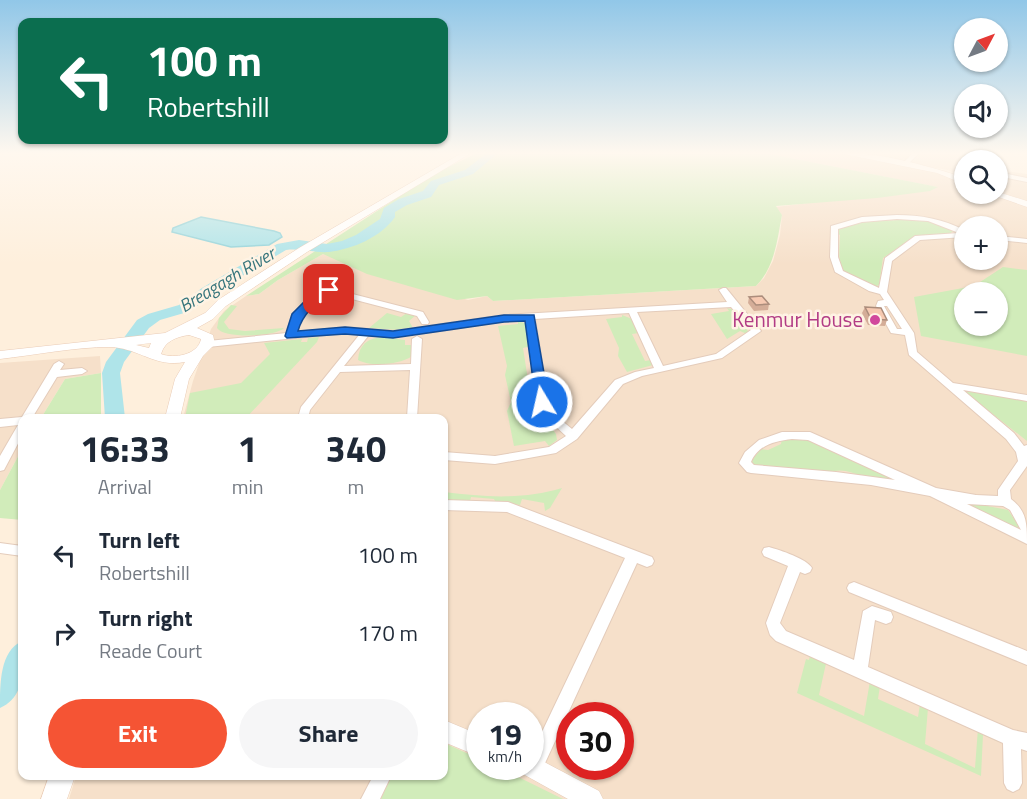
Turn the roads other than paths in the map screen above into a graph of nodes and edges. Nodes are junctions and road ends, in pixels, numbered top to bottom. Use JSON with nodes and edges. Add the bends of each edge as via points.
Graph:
{"nodes":[{"id":1,"x":404,"y":190,"type":"edge"},
{"id":2,"x":1008,"y":198,"type":"edge"},
{"id":3,"x":1027,"y":204,"type":"edge"},
{"id":4,"x":954,"y":230,"type":"edge"},
{"id":5,"x":954,"y":235,"type":"edge"},
{"id":6,"x":1008,"y":239,"type":"edge"},
{"id":7,"x":1027,"y":241,"type":"edge"},
{"id":8,"x":723,"y":290,"type":"dead end"},
{"id":9,"x":883,"y":292,"type":"junction"},
{"id":10,"x":890,"y":303,"type":"junction"},
{"id":11,"x":733,"y":304,"type":"junction"},
{"id":12,"x":632,"y":311,"type":"junction"},
{"id":13,"x":209,"y":316,"type":"junction"},
{"id":14,"x":530,"y":317,"type":"junction"},
{"id":15,"x":424,"y":322,"type":"dead end"},
{"id":16,"x":366,"y":332,"type":"junction"},
{"id":17,"x":909,"y":333,"type":"junction"},
{"id":18,"x":173,"y":335,"type":"junction"},
{"id":19,"x":291,"y":336,"type":"junction"},
{"id":20,"x":417,"y":339,"type":"dead end"},
{"id":21,"x":207,"y":340,"type":"junction"},
{"id":22,"x":153,"y":351,"type":"junction"},
{"id":23,"x":197,"y":354,"type":"junction"},
{"id":24,"x":0,"y":355,"type":"edge"},
{"id":25,"x":59,"y":364,"type":"dead end"},
{"id":26,"x":416,"y":367,"type":"junction"},
{"id":27,"x":336,"y":369,"type":"junction"},
{"id":28,"x":660,"y":369,"type":"junction"},
{"id":29,"x":82,"y":371,"type":"dead end"},
{"id":30,"x":53,"y":374,"type":"junction"},
{"id":31,"x":182,"y":379,"type":"junction"},
{"id":32,"x":950,"y":385,"type":"junction"},
{"id":33,"x":1027,"y":398,"type":"edge"},
{"id":34,"x":29,"y":414,"type":"edge"},
{"id":35,"x":174,"y":414,"type":"edge"},
{"id":36,"x":304,"y":414,"type":"edge"},
{"id":37,"x":412,"y":414,"type":"edge"},
{"id":38,"x":18,"y":421,"type":"edge"},
{"id":39,"x":0,"y":423,"type":"edge"},
{"id":40,"x":18,"y":434,"type":"edge"},
{"id":41,"x":573,"y":436,"type":"junction"},
{"id":42,"x":1025,"y":450,"type":"edge"},
{"id":43,"x":448,"y":456,"type":"edge"},
{"id":44,"x":0,"y":467,"type":"edge"},
{"id":45,"x":935,"y":493,"type":"junction"},
{"id":46,"x":1005,"y":501,"type":"junction"},
{"id":47,"x":448,"y":505,"type":"edge"},
{"id":48,"x":1027,"y":529,"type":"edge"},
{"id":49,"x":1027,"y":539,"type":"edge"},
{"id":50,"x":0,"y":548,"type":"edge"},
{"id":51,"x":18,"y":550,"type":"edge"},
{"id":52,"x":769,"y":552,"type":"dead end"},
{"id":53,"x":854,"y":588,"type":"dead end"},
{"id":54,"x":886,"y":616,"type":"dead end"},
{"id":55,"x":1027,"y":658,"type":"edge"},
{"id":56,"x":860,"y":670,"type":"junction"},
{"id":57,"x":448,"y":733,"type":"edge"},
{"id":58,"x":466,"y":740,"type":"edge"},
{"id":59,"x":1019,"y":740,"type":"edge"},
{"id":60,"x":544,"y":744,"type":"edge"},
{"id":61,"x":544,"y":774,"type":"edge"},
{"id":62,"x":61,"y":780,"type":"edge"},
{"id":63,"x":380,"y":780,"type":"edge"},
{"id":64,"x":1013,"y":783,"type":"dead end"},
{"id":65,"x":54,"y":799,"type":"edge"},
{"id":66,"x":370,"y":799,"type":"edge"},
{"id":67,"x":591,"y":799,"type":"edge"}],
"edges":[{"from":1,"to":13,"type":"main road","via":[[303,250],[222,303]]},
{"from":2,"to":3,"type":"main road"},
{"from":4,"to":9,"type":"street","via":[[916,217],[850,221],[834,228],[834,257],[839,272]]},
{"from":5,"to":9,"type":"street","via":[[918,238],[888,260]]},
{"from":6,"to":7,"type":"street"},
{"from":8,"to":11,"type":"street"},
{"from":9,"to":10,"type":"street"},
{"from":10,"to":17,"type":"street"},
{"from":10,"to":17,"type":"street","via":[[880,304],[894,331]]},
{"from":11,"to":12,"type":"street"},
{"from":11,"to":28,"type":"street","via":[[756,333],[719,356]]},
{"from":12,"to":14,"type":"street"},
{"from":12,"to":28,"type":"street"},
{"from":13,"to":18,"type":"main road"},
{"from":13,"to":21,"type":"main road"},
{"from":14,"to":16,"type":"street","via":[[393,334]]},
{"from":14,"to":41,"type":"street","via":[[545,412]]},
{"from":15,"to":19,"type":"street","via":[[420,314],[329,290],[320,293],[296,317]]},
{"from":16,"to":19,"type":"street","via":[[345,330]]},
{"from":16,"to":27,"type":"street"},
{"from":17,"to":32,"type":"street","via":[[912,353]]},
{"from":18,"to":21,"type":"main road","via":[[192,331]]},
{"from":18,"to":22,"type":"main road"},
{"from":19,"to":21,"type":"street"},
{"from":20,"to":26,"type":"street"},
{"from":21,"to":23,"type":"main road"},
{"from":22,"to":23,"type":"main road","via":[[177,360]]},
{"from":22,"to":24,"type":"main road","via":[[118,344]]},
{"from":22,"to":31,"type":"main road","via":[[174,367]]},
{"from":23,"to":31,"type":"main road"},
{"from":25,"to":30,"type":"street"},
{"from":26,"to":27,"type":"street"},
{"from":26,"to":37,"type":"street"},
{"from":27,"to":36,"type":"street"},
{"from":28,"to":41,"type":"street","via":[[619,382]]},
{"from":29,"to":30,"type":"street"},
{"from":30,"to":34,"type":"street"},
{"from":31,"to":35,"type":"main road"},
{"from":32,"to":33,"type":"street"},
{"from":32,"to":42,"type":"street"},
{"from":38,"to":39,"type":"street"},
{"from":40,"to":44,"type":"street"},
{"from":41,"to":43,"type":"street","via":[[552,450],[495,460]]},
{"from":42,"to":46,"type":"street","via":[[1024,461],[1004,490]]},
{"from":45,"to":45,"type":"street","via":[[886,482],[751,469],[745,463],[758,447],[779,436],[800,434]]},
{"from":45,"to":46,"type":"street"},
{"from":45,"to":49,"type":"street"},
{"from":46,"to":48,"type":"street","via":[[1014,507]]},
{"from":47,"to":60,"type":"street","via":[[508,507],[640,559]]},
{"from":50,"to":51,"type":"street"},
{"from":52,"to":56,"type":"street","via":[[800,566],[773,623],[775,630]]},
{"from":53,"to":55,"type":"street"},
{"from":54,"to":56,"type":"street","via":[[872,612],[868,616]]},
{"from":56,"to":59,"type":"street"},
{"from":57,"to":58,"type":"street"},
{"from":59,"to":64,"type":"street"},
{"from":61,"to":67,"type":"street"},
{"from":62,"to":65,"type":"main road"},
{"from":63,"to":66,"type":"street"}]}
